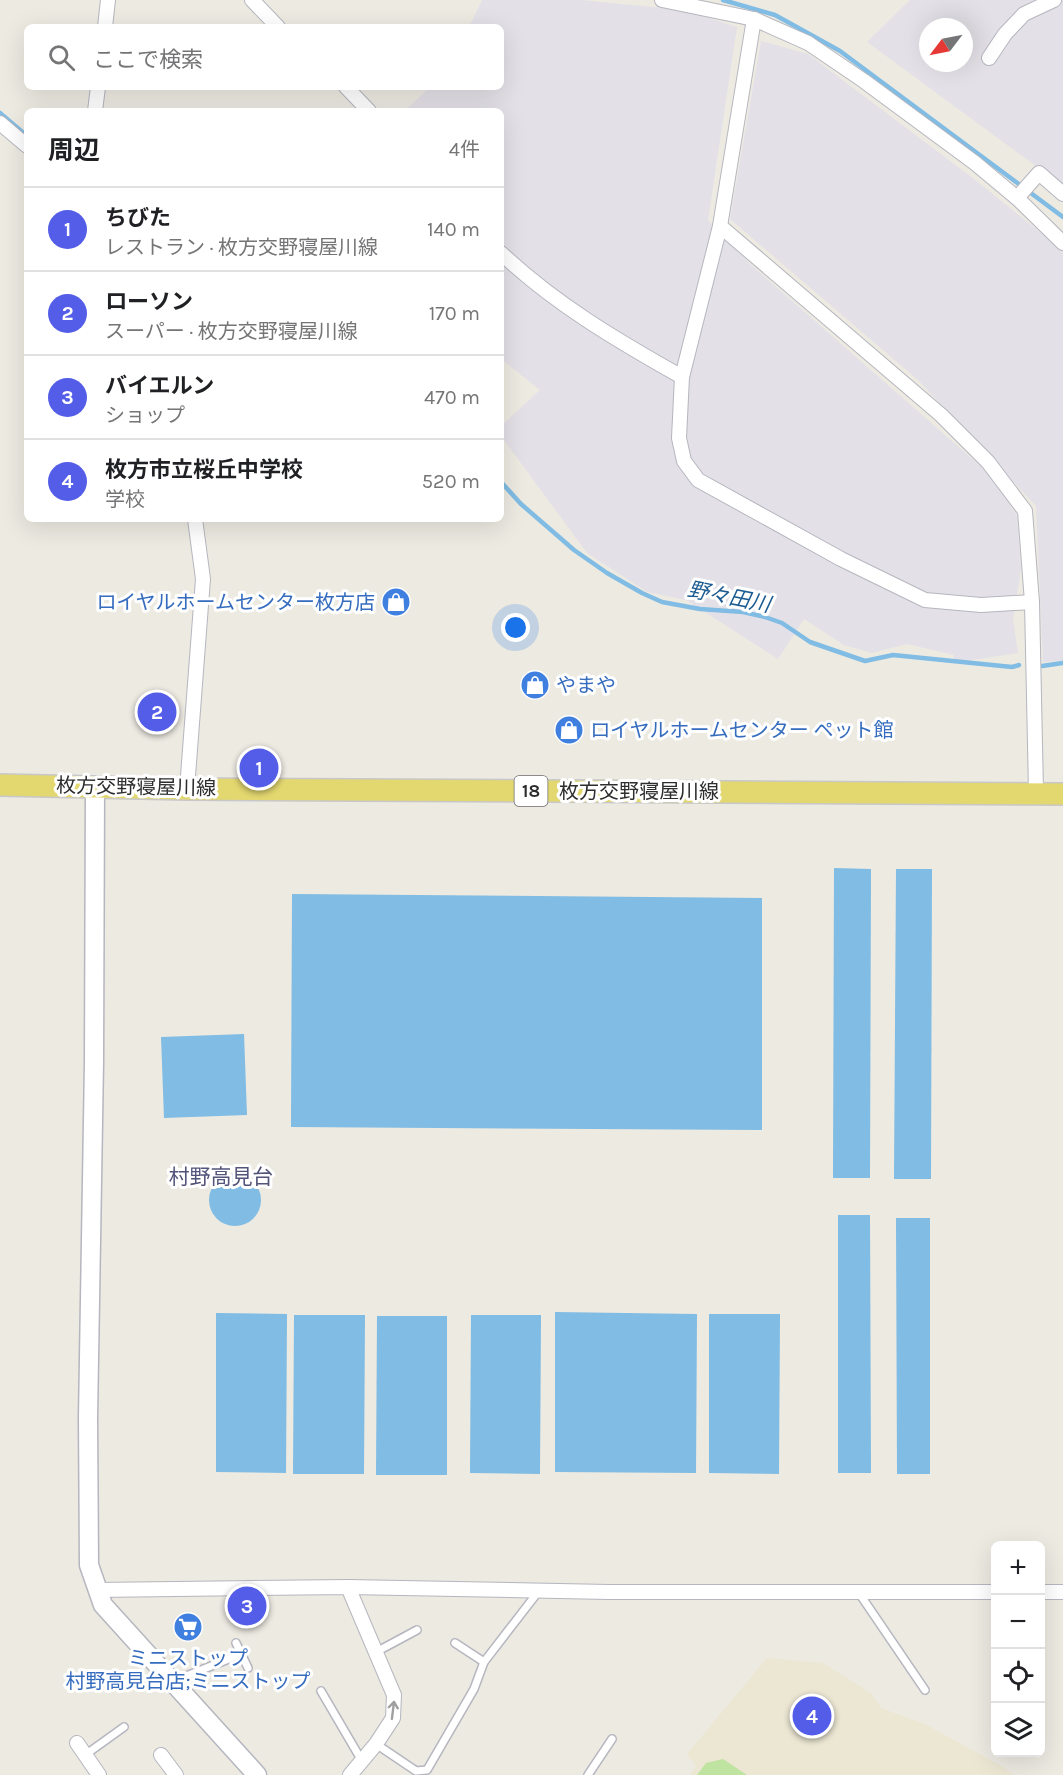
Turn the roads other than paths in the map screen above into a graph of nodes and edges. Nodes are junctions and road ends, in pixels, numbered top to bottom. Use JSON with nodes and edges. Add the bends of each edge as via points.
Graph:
{"nodes":[{"id":1,"x":108,"y":0,"type":"edge"},
{"id":2,"x":252,"y":0,"type":"edge"},
{"id":3,"x":662,"y":0,"type":"edge"},
{"id":4,"x":1054,"y":0,"type":"edge"},
{"id":5,"x":754,"y":19,"type":"junction"},
{"id":6,"x":105,"y":24,"type":"edge"},
{"id":7,"x":275,"y":24,"type":"edge"},
{"id":8,"x":989,"y":58,"type":"dead end"},
{"id":9,"x":98,"y":90,"type":"edge"},
{"id":10,"x":349,"y":90,"type":"edge"},
{"id":11,"x":95,"y":108,"type":"edge"},
{"id":12,"x":366,"y":108,"type":"edge"},
{"id":13,"x":0,"y":123,"type":"edge"},
{"id":14,"x":24,"y":143,"type":"edge"},
{"id":15,"x":1063,"y":194,"type":"edge"},
{"id":16,"x":1019,"y":196,"type":"junction"},
{"id":17,"x":720,"y":226,"type":"junction"},
{"id":18,"x":1063,"y":243,"type":"edge"},
{"id":19,"x":504,"y":256,"type":"edge"},
{"id":20,"x":682,"y":377,"type":"junction"},
{"id":21,"x":195,"y":522,"type":"edge"},
{"id":22,"x":1032,"y":602,"type":"junction"},
{"id":23,"x":0,"y":785,"type":"edge"},
{"id":24,"x":95,"y":786,"type":"junction"},
{"id":25,"x":187,"y":789,"type":"junction"},
{"id":26,"x":1036,"y":792,"type":"junction"},
{"id":27,"x":1063,"y":794,"type":"edge"},
{"id":28,"x":348,"y":1587,"type":"junction"},
{"id":29,"x":96,"y":1590,"type":"junction"},
{"id":30,"x":538,"y":1591,"type":"junction"},
{"id":31,"x":858,"y":1592,"type":"junction"},
{"id":32,"x":991,"y":1592,"type":"edge"},
{"id":33,"x":1045,"y":1592,"type":"edge"},
{"id":34,"x":1063,"y":1592,"type":"edge"},
{"id":35,"x":417,"y":1630,"type":"dead end"},
{"id":36,"x":236,"y":1643,"type":"dead end"},
{"id":37,"x":455,"y":1643,"type":"dead end"},
{"id":38,"x":376,"y":1652,"type":"junction"},
{"id":39,"x":241,"y":1654,"type":"junction"},
{"id":40,"x":484,"y":1662,"type":"junction"},
{"id":41,"x":248,"y":1668,"type":"dead end"},
{"id":42,"x":172,"y":1682,"type":"junction"},
{"id":43,"x":925,"y":1690,"type":"dead end"},
{"id":44,"x":321,"y":1691,"type":"dead end"},
{"id":45,"x":124,"y":1727,"type":"dead end"},
{"id":46,"x":612,"y":1739,"type":"dead end"},
{"id":47,"x":376,"y":1744,"type":"junction"},
{"id":48,"x":81,"y":1749,"type":"joint"},
{"id":49,"x":160,"y":1755,"type":"dead end"},
{"id":50,"x":362,"y":1761,"type":"junction"},
{"id":51,"x":99,"y":1775,"type":"edge"},
{"id":52,"x":176,"y":1775,"type":"edge"},
{"id":53,"x":257,"y":1775,"type":"edge"},
{"id":54,"x":350,"y":1775,"type":"edge"},
{"id":55,"x":588,"y":1775,"type":"edge"}],
"edges":[{"from":1,"to":6,"type":"street"},
{"from":2,"to":7,"type":"street"},
{"from":3,"to":5,"type":"street"},
{"from":4,"to":8,"type":"street","via":[[1024,14]]},
{"from":5,"to":16,"type":"street","via":[[808,43]]},
{"from":5,"to":17,"type":"street"},
{"from":9,"to":11,"type":"street"},
{"from":10,"to":12,"type":"street"},
{"from":13,"to":14,"type":"street"},
{"from":15,"to":16,"type":"street","via":[[1039,173]]},
{"from":16,"to":18,"type":"street"},
{"from":17,"to":20,"type":"street"},
{"from":17,"to":22,"type":"street","via":[[941,415],[988,462],[1025,511]]},
{"from":19,"to":20,"type":"street","via":[[529,280],[591,324]]},
{"from":20,"to":22,"type":"street","via":[[679,438],[684,460],[698,480],[841,559],[926,600]]},
{"from":21,"to":25,"type":"street","via":[[203,579]]},
{"from":22,"to":26,"type":"street"},
{"from":23,"to":24,"type":"main road","name":"枚方交野寝屋川線","number":"18"},
{"from":24,"to":25,"type":"main road","name":"枚方交野寝屋川線","number":"18"},
{"from":24,"to":29,"type":"street","via":[[88,1429],[89,1565]]},
{"from":25,"to":26,"type":"main road","name":"枚方交野寝屋川線","number":"18"},
{"from":26,"to":27,"type":"main road","name":"枚方交野寝屋川線","number":"18"},
{"from":28,"to":29,"type":"street"},
{"from":28,"to":30,"type":"street"},
{"from":28,"to":38,"type":"street"},
{"from":29,"to":42,"type":"street","via":[[103,1605]]},
{"from":30,"to":31,"type":"street"},
{"from":30,"to":40,"type":"lane"},
{"from":31,"to":32,"type":"street"},
{"from":31,"to":43,"type":"lane"},
{"from":33,"to":34,"type":"street"},
{"from":35,"to":38,"type":"lane"},
{"from":36,"to":39,"type":"lane"},
{"from":37,"to":40,"type":"lane"},
{"from":47,"to":38,"type":"street","one_way":true,"via":[[393,1718],[394,1695]]},
{"from":39,"to":41,"type":"lane"},
{"from":39,"to":42,"type":"lane"},
{"from":40,"to":47,"type":"lane","via":[[474,1689],[427,1770],[416,1771]]},
{"from":42,"to":53,"type":"street"},
{"from":44,"to":50,"type":"lane"},
{"from":45,"to":48,"type":"lane"},
{"from":46,"to":55,"type":"lane"},
{"from":47,"to":50,"type":"street"},
{"from":48,"to":51,"type":"street"},
{"from":49,"to":52,"type":"street"},
{"from":50,"to":54,"type":"street"}]}
